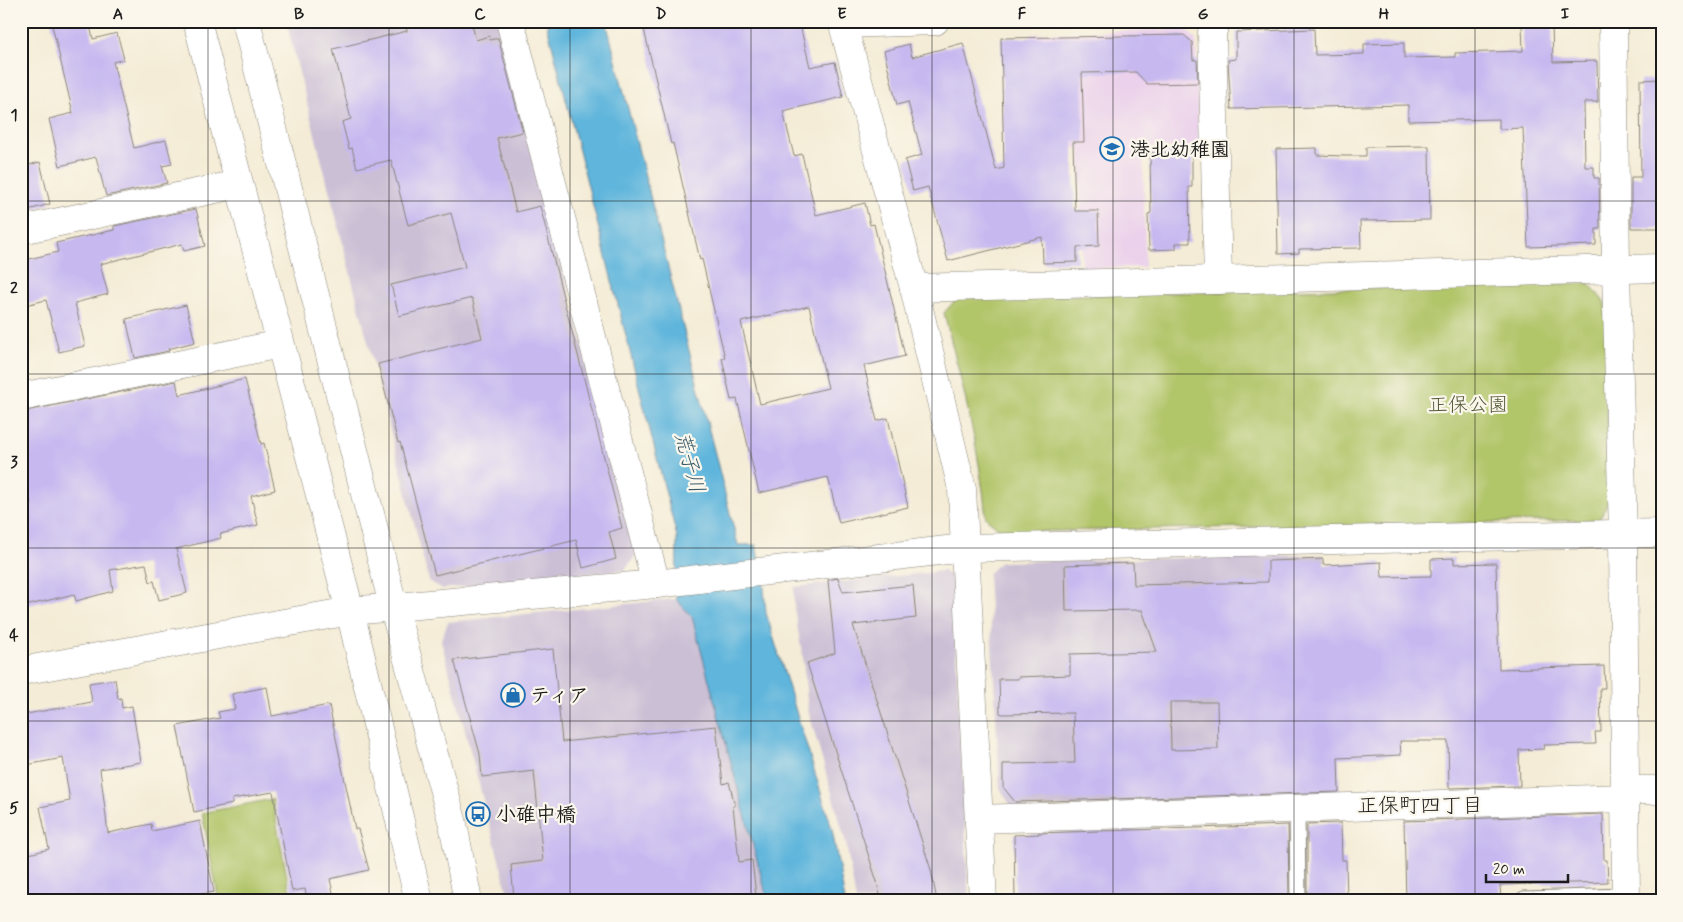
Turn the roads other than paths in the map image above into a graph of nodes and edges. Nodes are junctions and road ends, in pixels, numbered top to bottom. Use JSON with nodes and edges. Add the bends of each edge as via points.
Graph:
{"nodes":[{"id":1,"x":197,"y":21,"type":"edge"},
{"id":2,"x":246,"y":21,"type":"edge"},
{"id":3,"x":510,"y":21,"type":"edge"},
{"id":4,"x":935,"y":21,"type":"edge"},
{"id":5,"x":1217,"y":21,"type":"edge"},
{"id":6,"x":1613,"y":21,"type":"edge"},
{"id":7,"x":843,"y":23,"type":"edge"},
{"id":8,"x":239,"y":184,"type":"junction"},
{"id":9,"x":21,"y":230,"type":"edge"},
{"id":10,"x":1662,"y":268,"type":"edge"},
{"id":11,"x":1616,"y":270,"type":"junction"},
{"id":12,"x":1218,"y":280,"type":"junction"},
{"id":13,"x":914,"y":288,"type":"junction"},
{"id":14,"x":280,"y":344,"type":"junction"},
{"id":15,"x":21,"y":397,"type":"edge"},
{"id":16,"x":1662,"y":533,"type":"edge"},
{"id":17,"x":1623,"y":534,"type":"junction"},
{"id":18,"x":964,"y":548,"type":"junction"},
{"id":19,"x":666,"y":583,"type":"junction"},
{"id":20,"x":394,"y":609,"type":"junction"},
{"id":21,"x":350,"y":612,"type":"junction"},
{"id":22,"x":21,"y":671,"type":"edge"},
{"id":23,"x":1662,"y":790,"type":"edge"},
{"id":24,"x":1625,"y":794,"type":"junction"},
{"id":25,"x":1297,"y":809,"type":"junction"},
{"id":26,"x":979,"y":819,"type":"junction"},
{"id":27,"x":1626,"y":898,"type":"edge"},
{"id":28,"x":419,"y":901,"type":"edge"},
{"id":29,"x":468,"y":901,"type":"edge"},
{"id":30,"x":983,"y":901,"type":"edge"},
{"id":31,"x":1298,"y":901,"type":"edge"},
{"id":32,"x":1524,"y":901,"type":"edge"}],
"edges":[{"from":1,"to":8,"type":"street"},
{"from":2,"to":20,"type":"street"},
{"from":3,"to":19,"type":"street"},
{"from":4,"to":7,"type":"street"},
{"from":5,"to":12,"type":"street","via":[[1212,32]]},
{"from":6,"to":11,"type":"street"},
{"from":7,"to":13,"type":"street"},
{"from":8,"to":9,"type":"street"},
{"from":8,"to":14,"type":"street"},
{"from":10,"to":11,"type":"street"},
{"from":11,"to":12,"type":"street"},
{"from":11,"to":17,"type":"street"},
{"from":12,"to":13,"type":"street"},
{"from":13,"to":18,"type":"street","via":[[962,489]]},
{"from":14,"to":15,"type":"street"},
{"from":14,"to":21,"type":"street"},
{"from":16,"to":17,"type":"street"},
{"from":17,"to":18,"type":"street"},
{"from":17,"to":24,"type":"street"},
{"from":18,"to":19,"type":"street"},
{"from":18,"to":26,"type":"street"},
{"from":19,"to":20,"type":"street"},
{"from":20,"to":21,"type":"street"},
{"from":20,"to":29,"type":"street","via":[[453,824]]},
{"from":21,"to":22,"type":"street"},
{"from":21,"to":28,"type":"street"},
{"from":23,"to":24,"type":"street"},
{"from":24,"to":25,"type":"street"},
{"from":24,"to":27,"type":"street"},
{"from":25,"to":26,"type":"street"},
{"from":25,"to":31,"type":"lane"},
{"from":26,"to":30,"type":"street"},
{"from":27,"to":32,"type":"lane"}]}
